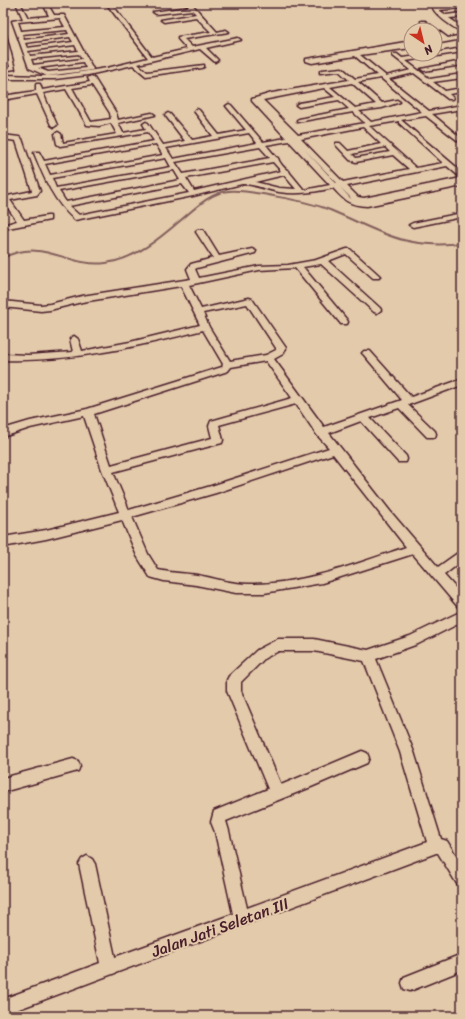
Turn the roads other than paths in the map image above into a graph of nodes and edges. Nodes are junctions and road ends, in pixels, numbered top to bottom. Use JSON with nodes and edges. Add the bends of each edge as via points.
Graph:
{"nodes":[{"id":1,"x":18,"y":3,"type":"edge"},
{"id":2,"x":45,"y":3,"type":"edge"},
{"id":3,"x":108,"y":3,"type":"edge"},
{"id":4,"x":165,"y":3,"type":"edge"},
{"id":5,"x":188,"y":3,"type":"edge"},
{"id":6,"x":454,"y":3,"type":"edge"},
{"id":7,"x":150,"y":5,"type":"dead end"},
{"id":8,"x":462,"y":6,"type":"edge"},
{"id":9,"x":193,"y":8,"type":"junction"},
{"id":10,"x":435,"y":9,"type":"junction"},
{"id":11,"x":156,"y":12,"type":"dead end"},
{"id":12,"x":198,"y":15,"type":"junction"},
{"id":13,"x":462,"y":15,"type":"edge"},
{"id":14,"x":52,"y":17,"type":"junction"},
{"id":15,"x":445,"y":17,"type":"junction"},
{"id":16,"x":26,"y":20,"type":"junction"},
{"id":17,"x":64,"y":20,"type":"junction"},
{"id":18,"x":164,"y":20,"type":"dead end"},
{"id":19,"x":459,"y":25,"type":"edge"},
{"id":20,"x":17,"y":26,"type":"junction"},
{"id":21,"x":68,"y":28,"type":"junction"},
{"id":22,"x":462,"y":30,"type":"edge"},
{"id":23,"x":226,"y":32,"type":"dead end"},
{"id":24,"x":19,"y":33,"type":"junction"},
{"id":25,"x":215,"y":33,"type":"junction"},
{"id":26,"x":462,"y":34,"type":"edge"},
{"id":27,"x":3,"y":35,"type":"edge"},
{"id":28,"x":72,"y":35,"type":"junction"},
{"id":29,"x":462,"y":37,"type":"edge"},
{"id":30,"x":445,"y":39,"type":"joint"},
{"id":31,"x":238,"y":40,"type":"dead end"},
{"id":32,"x":22,"y":42,"type":"junction"},
{"id":33,"x":77,"y":44,"type":"junction"},
{"id":34,"x":403,"y":44,"type":"edge"},
{"id":35,"x":201,"y":46,"type":"junction"},
{"id":36,"x":403,"y":47,"type":"edge"},
{"id":37,"x":461,"y":47,"type":"edge"},
{"id":38,"x":5,"y":49,"type":"edge"},
{"id":39,"x":190,"y":49,"type":"junction"},
{"id":40,"x":25,"y":50,"type":"junction"},
{"id":41,"x":443,"y":51,"type":"edge"},
{"id":42,"x":81,"y":52,"type":"junction"},
{"id":43,"x":356,"y":53,"type":"junction"},
{"id":44,"x":395,"y":55,"type":"dead end"},
{"id":45,"x":11,"y":58,"type":"junction"},
{"id":46,"x":28,"y":58,"type":"junction"},
{"id":47,"x":3,"y":59,"type":"edge"},
{"id":48,"x":151,"y":59,"type":"junction"},
{"id":49,"x":85,"y":60,"type":"junction"},
{"id":50,"x":215,"y":60,"type":"dead end"},
{"id":51,"x":401,"y":60,"type":"joint"},
{"id":52,"x":415,"y":62,"type":"edge"},
{"id":53,"x":462,"y":62,"type":"edge"},
{"id":54,"x":135,"y":64,"type":"junction"},
{"id":55,"x":202,"y":66,"type":"dead end"},
{"id":56,"x":31,"y":67,"type":"junction"},
{"id":57,"x":3,"y":69,"type":"edge"},
{"id":58,"x":424,"y":69,"type":"junction"},
{"id":59,"x":415,"y":71,"type":"junction"},
{"id":60,"x":322,"y":72,"type":"dead end"},
{"id":61,"x":87,"y":73,"type":"junction"},
{"id":62,"x":384,"y":76,"type":"junction"},
{"id":63,"x":462,"y":76,"type":"edge"},
{"id":64,"x":3,"y":77,"type":"edge"},
{"id":65,"x":38,"y":78,"type":"junction"},
{"id":66,"x":439,"y":80,"type":"junction"},
{"id":67,"x":429,"y":81,"type":"junction"},
{"id":68,"x":94,"y":83,"type":"junction"},
{"id":69,"x":354,"y":83,"type":"junction"},
{"id":70,"x":68,"y":87,"type":"junction"},
{"id":71,"x":328,"y":87,"type":"junction"},
{"id":72,"x":462,"y":90,"type":"edge"},
{"id":73,"x":39,"y":92,"type":"junction"},
{"id":74,"x":443,"y":93,"type":"junction"},
{"id":75,"x":3,"y":98,"type":"edge"},
{"id":76,"x":341,"y":98,"type":"junction"},
{"id":77,"x":450,"y":98,"type":"dead end"},
{"id":78,"x":397,"y":102,"type":"dead end"},
{"id":79,"x":229,"y":106,"type":"dead end"},
{"id":80,"x":299,"y":106,"type":"junction"},
{"id":81,"x":382,"y":106,"type":"junction"},
{"id":82,"x":462,"y":107,"type":"edge"},
{"id":83,"x":197,"y":111,"type":"dead end"},
{"id":84,"x":355,"y":111,"type":"junction"},
{"id":85,"x":462,"y":111,"type":"edge"},
{"id":86,"x":152,"y":115,"type":"dead end"},
{"id":87,"x":434,"y":115,"type":"junction"},
{"id":88,"x":168,"y":116,"type":"dead end"},
{"id":89,"x":115,"y":121,"type":"junction"},
{"id":90,"x":299,"y":121,"type":"dead end"},
{"id":91,"x":401,"y":122,"type":"junction"},
{"id":92,"x":54,"y":125,"type":"dead end"},
{"id":93,"x":245,"y":126,"type":"junction"},
{"id":94,"x":367,"y":126,"type":"junction"},
{"id":95,"x":250,"y":131,"type":"junction"},
{"id":96,"x":58,"y":134,"type":"dead end"},
{"id":97,"x":120,"y":134,"type":"junction"},
{"id":98,"x":216,"y":134,"type":"junction"},
{"id":99,"x":462,"y":135,"type":"edge"},
{"id":100,"x":3,"y":137,"type":"edge"},
{"id":101,"x":295,"y":140,"type":"junction"},
{"id":102,"x":78,"y":142,"type":"junction"},
{"id":103,"x":190,"y":142,"type":"junction"},
{"id":104,"x":462,"y":142,"type":"edge"},
{"id":105,"x":338,"y":144,"type":"dead end"},
{"id":106,"x":160,"y":145,"type":"junction"},
{"id":107,"x":386,"y":145,"type":"junction"},
{"id":108,"x":263,"y":146,"type":"junction"},
{"id":109,"x":346,"y":152,"type":"junction"},
{"id":110,"x":38,"y":153,"type":"dead end"},
{"id":111,"x":394,"y":153,"type":"junction"},
{"id":112,"x":84,"y":156,"type":"junction"},
{"id":113,"x":276,"y":159,"type":"junction"},
{"id":114,"x":172,"y":162,"type":"junction"},
{"id":115,"x":42,"y":163,"type":"junction"},
{"id":116,"x":448,"y":164,"type":"junction"},
{"id":117,"x":91,"y":170,"type":"junction"},
{"id":118,"x":414,"y":170,"type":"junction"},
{"id":119,"x":287,"y":172,"type":"junction"},
{"id":120,"x":462,"y":176,"type":"edge"},
{"id":121,"x":48,"y":177,"type":"junction"},
{"id":122,"x":183,"y":179,"type":"junction"},
{"id":123,"x":462,"y":180,"type":"edge"},
{"id":124,"x":248,"y":182,"type":"junction"},
{"id":125,"x":462,"y":184,"type":"edge"},
{"id":126,"x":338,"y":186,"type":"junction"},
{"id":127,"x":55,"y":190,"type":"junction"},
{"id":128,"x":302,"y":192,"type":"junction"},
{"id":129,"x":193,"y":193,"type":"junction"},
{"id":130,"x":4,"y":199,"type":"edge"},
{"id":131,"x":64,"y":205,"type":"junction"},
{"id":132,"x":462,"y":215,"type":"edge"},
{"id":133,"x":47,"y":218,"type":"dead end"},
{"id":134,"x":21,"y":222,"type":"junction"},
{"id":135,"x":413,"y":225,"type":"dead end"},
{"id":136,"x":3,"y":227,"type":"edge"},
{"id":137,"x":200,"y":232,"type":"dead end"},
{"id":138,"x":252,"y":252,"type":"dead end"},
{"id":139,"x":214,"y":260,"type":"junction"},
{"id":140,"x":322,"y":260,"type":"junction"},
{"id":141,"x":297,"y":265,"type":"junction"},
{"id":142,"x":218,"y":276,"type":"junction"},
{"id":143,"x":376,"y":276,"type":"dead end"},
{"id":144,"x":196,"y":281,"type":"junction"},
{"id":145,"x":184,"y":283,"type":"junction"},
{"id":146,"x":3,"y":304,"type":"edge"},
{"id":147,"x":377,"y":310,"type":"dead end"},
{"id":148,"x":197,"y":312,"type":"junction"},
{"id":149,"x":344,"y":322,"type":"dead end"},
{"id":150,"x":205,"y":327,"type":"junction"},
{"id":151,"x":74,"y":339,"type":"dead end"},
{"id":152,"x":78,"y":353,"type":"junction"},
{"id":153,"x":367,"y":353,"type":"dead end"},
{"id":154,"x":3,"y":357,"type":"edge"},
{"id":155,"x":268,"y":358,"type":"junction"},
{"id":156,"x":228,"y":364,"type":"junction"},
{"id":157,"x":462,"y":382,"type":"edge"},
{"id":158,"x":298,"y":400,"type":"junction"},
{"id":159,"x":404,"y":402,"type":"junction"},
{"id":160,"x":88,"y":412,"type":"junction"},
{"id":161,"x":363,"y":417,"type":"junction"},
{"id":162,"x":321,"y":432,"type":"junction"},
{"id":163,"x":3,"y":433,"type":"edge"},
{"id":164,"x":431,"y":434,"type":"dead end"},
{"id":165,"x":336,"y":449,"type":"junction"},
{"id":166,"x":402,"y":459,"type":"dead end"},
{"id":167,"x":107,"y":470,"type":"junction"},
{"id":168,"x":127,"y":516,"type":"junction"},
{"id":169,"x":3,"y":542,"type":"edge"},
{"id":170,"x":414,"y":549,"type":"junction"},
{"id":171,"x":462,"y":555,"type":"edge"},
{"id":172,"x":436,"y":575,"type":"junction"},
{"id":173,"x":462,"y":603,"type":"edge"},
{"id":174,"x":462,"y":616,"type":"edge"},
{"id":175,"x":368,"y":656,"type":"junction"},
{"id":176,"x":362,"y":758,"type":"dead end"},
{"id":177,"x":73,"y":766,"type":"dead end"},
{"id":178,"x":3,"y":785,"type":"edge"},
{"id":179,"x":277,"y":792,"type":"junction"},
{"id":180,"x":436,"y":846,"type":"junction"},
{"id":181,"x":88,"y":864,"type":"dead end"},
{"id":182,"x":461,"y":876,"type":"edge"},
{"id":183,"x":242,"y":919,"type":"junction"},
{"id":184,"x":462,"y":962,"type":"edge"},
{"id":185,"x":109,"y":968,"type":"junction"},
{"id":186,"x":410,"y":983,"type":"dead end"},
{"id":187,"x":3,"y":1007,"type":"edge"}],
"edges":[{"from":1,"to":16,"type":"street"},
{"from":2,"to":14,"type":"street"},
{"from":3,"to":48,"type":"street"},
{"from":4,"to":7,"type":"street"},
{"from":5,"to":9,"type":"street"},
{"from":6,"to":10,"type":"street","via":[[432,6]]},
{"from":8,"to":10,"type":"street"},
{"from":9,"to":11,"type":"street"},
{"from":9,"to":12,"type":"street"},
{"from":10,"to":15,"type":"street"},
{"from":12,"to":18,"type":"street"},
{"from":12,"to":25,"type":"street"},
{"from":13,"to":15,"type":"street"},
{"from":14,"to":16,"type":"street"},
{"from":14,"to":17,"type":"street","via":[[62,16]]},
{"from":15,"to":19,"type":"street"},
{"from":16,"to":20,"type":"street","via":[[15,21]]},
{"from":17,"to":20,"type":"street"},
{"from":17,"to":21,"type":"street"},
{"from":19,"to":22,"type":"street"},
{"from":20,"to":24,"type":"street"},
{"from":21,"to":24,"type":"street"},
{"from":21,"to":28,"type":"street"},
{"from":23,"to":25,"type":"street"},
{"from":24,"to":32,"type":"street"},
{"from":25,"to":39,"type":"street","via":[[180,38]]},
{"from":26,"to":30,"type":"street"},
{"from":27,"to":38,"type":"street"},
{"from":28,"to":32,"type":"street"},
{"from":28,"to":33,"type":"street"},
{"from":29,"to":30,"type":"street"},
{"from":31,"to":35,"type":"street"},
{"from":32,"to":40,"type":"street"},
{"from":33,"to":40,"type":"street"},
{"from":33,"to":42,"type":"street"},
{"from":34,"to":43,"type":"street"},
{"from":35,"to":39,"type":"street"},
{"from":35,"to":50,"type":"street"},
{"from":36,"to":43,"type":"street"},
{"from":37,"to":41,"type":"street"},
{"from":38,"to":45,"type":"street"},
{"from":39,"to":48,"type":"street"},
{"from":40,"to":46,"type":"street"},
{"from":42,"to":46,"type":"street"},
{"from":42,"to":49,"type":"street"},
{"from":43,"to":43,"type":"street","via":[[312,61],[308,60]]},
{"from":43,"to":62,"type":"street"},
{"from":44,"to":51,"type":"street"},
{"from":45,"to":47,"type":"street"},
{"from":45,"to":57,"type":"street","via":[[13,68]]},
{"from":46,"to":56,"type":"street"},
{"from":48,"to":54,"type":"street"},
{"from":49,"to":56,"type":"street"},
{"from":49,"to":56,"type":"street","via":[[90,69],[48,74]]},
{"from":51,"to":59,"type":"street"},
{"from":52,"to":58,"type":"street"},
{"from":53,"to":58,"type":"street"},
{"from":54,"to":55,"type":"street","via":[[146,74]]},
{"from":54,"to":61,"type":"street"},
{"from":58,"to":66,"type":"street"},
{"from":59,"to":62,"type":"street"},
{"from":59,"to":67,"type":"street"},
{"from":60,"to":69,"type":"street","via":[[340,69]]},
{"from":61,"to":65,"type":"street"},
{"from":61,"to":68,"type":"street"},
{"from":62,"to":69,"type":"street"},
{"from":62,"to":87,"type":"street"},
{"from":63,"to":66,"type":"street"},
{"from":64,"to":65,"type":"street"},
{"from":65,"to":73,"type":"street"},
{"from":66,"to":67,"type":"street"},
{"from":67,"to":74,"type":"street"},
{"from":68,"to":70,"type":"street"},
{"from":68,"to":89,"type":"street"},
{"from":69,"to":71,"type":"street"},
{"from":69,"to":81,"type":"street"},
{"from":70,"to":73,"type":"street"},
{"from":70,"to":89,"type":"street","via":[[89,124]]},
{"from":71,"to":76,"type":"street"},
{"from":71,"to":80,"type":"street"},
{"from":72,"to":74,"type":"street"},
{"from":73,"to":75,"type":"street"},
{"from":73,"to":92,"type":"street"},
{"from":74,"to":77,"type":"street"},
{"from":76,"to":80,"type":"street"},
{"from":76,"to":84,"type":"street"},
{"from":78,"to":81,"type":"street"},
{"from":79,"to":93,"type":"street"},
{"from":80,"to":84,"type":"street"},
{"from":80,"to":90,"type":"street"},
{"from":80,"to":101,"type":"street","via":[[259,99]]},
{"from":81,"to":84,"type":"street"},
{"from":82,"to":87,"type":"street"},
{"from":83,"to":98,"type":"street"},
{"from":84,"to":94,"type":"street"},
{"from":85,"to":87,"type":"street"},
{"from":86,"to":89,"type":"street"},
{"from":87,"to":91,"type":"street"},
{"from":87,"to":94,"type":"street"},
{"from":87,"to":99,"type":"street"},
{"from":87,"to":104,"type":"street"},
{"from":88,"to":103,"type":"street"},
{"from":89,"to":97,"type":"street"},
{"from":91,"to":94,"type":"street"},
{"from":91,"to":116,"type":"street"},
{"from":93,"to":95,"type":"street"},
{"from":93,"to":98,"type":"street"},
{"from":94,"to":101,"type":"street"},
{"from":94,"to":107,"type":"street"},
{"from":95,"to":98,"type":"street"},
{"from":95,"to":108,"type":"street"},
{"from":96,"to":102,"type":"street","via":[[60,144]]},
{"from":97,"to":102,"type":"street"},
{"from":97,"to":106,"type":"street","via":[[148,127]]},
{"from":98,"to":103,"type":"street"},
{"from":100,"to":130,"type":"street","via":[[19,139],[36,191],[34,194]]},
{"from":101,"to":108,"type":"street"},
{"from":101,"to":126,"type":"street"},
{"from":102,"to":112,"type":"street"},
{"from":103,"to":106,"type":"street"},
{"from":105,"to":109,"type":"street"},
{"from":106,"to":112,"type":"street"},
{"from":106,"to":114,"type":"street"},
{"from":107,"to":109,"type":"street"},
{"from":107,"to":111,"type":"street"},
{"from":108,"to":113,"type":"street"},
{"from":108,"to":114,"type":"street"},
{"from":109,"to":111,"type":"street","via":[[356,160]]},
{"from":110,"to":115,"type":"street"},
{"from":111,"to":118,"type":"street"},
{"from":112,"to":115,"type":"street"},
{"from":112,"to":117,"type":"street"},
{"from":113,"to":119,"type":"street"},
{"from":113,"to":122,"type":"street"},
{"from":114,"to":117,"type":"street"},
{"from":114,"to":122,"type":"street"},
{"from":114,"to":127,"type":"street"},
{"from":115,"to":121,"type":"street"},
{"from":116,"to":118,"type":"street"},
{"from":116,"to":120,"type":"street"},
{"from":117,"to":121,"type":"street"},
{"from":118,"to":126,"type":"street"},
{"from":119,"to":124,"type":"street"},
{"from":119,"to":128,"type":"street"},
{"from":121,"to":127,"type":"street"},
{"from":122,"to":129,"type":"street"},
{"from":122,"to":131,"type":"street"},
{"from":123,"to":126,"type":"street","via":[[364,200],[356,199]]},
{"from":124,"to":128,"type":"street","via":[[279,190]]},
{"from":124,"to":129,"type":"street","via":[[232,183]]},
{"from":125,"to":126,"type":"street","via":[[367,204],[354,203],[347,199]]},
{"from":126,"to":128,"type":"street"},
{"from":127,"to":131,"type":"street"},
{"from":129,"to":131,"type":"street","via":[[191,196],[81,218]]},
{"from":130,"to":134,"type":"street"},
{"from":132,"to":135,"type":"street"},
{"from":133,"to":134,"type":"street"},
{"from":134,"to":136,"type":"street"},
{"from":137,"to":139,"type":"street"},
{"from":138,"to":139,"type":"street"},
{"from":139,"to":142,"type":"street"},
{"from":139,"to":144,"type":"street","via":[[192,268]]},
{"from":140,"to":141,"type":"street"},
{"from":140,"to":143,"type":"street","via":[[347,251]]},
{"from":140,"to":147,"type":"street"},
{"from":141,"to":142,"type":"street","via":[[259,268]]},
{"from":141,"to":149,"type":"street"},
{"from":142,"to":144,"type":"street"},
{"from":144,"to":145,"type":"street"},
{"from":145,"to":146,"type":"street","via":[[82,299],[50,307]]},
{"from":145,"to":148,"type":"street"},
{"from":148,"to":150,"type":"street"},
{"from":148,"to":155,"type":"street","via":[[246,300],[252,302],[281,348],[280,352]]},
{"from":150,"to":152,"type":"street","via":[[137,343]]},
{"from":150,"to":156,"type":"street"},
{"from":151,"to":152,"type":"street"},
{"from":152,"to":154,"type":"street","via":[[39,358]]},
{"from":153,"to":159,"type":"street"},
{"from":155,"to":156,"type":"street"},
{"from":155,"to":158,"type":"street"},
{"from":156,"to":160,"type":"street","via":[[225,370]]},
{"from":157,"to":159,"type":"street"},
{"from":158,"to":162,"type":"street"},
{"from":158,"to":167,"type":"street","via":[[215,423],[218,440]]},
{"from":159,"to":161,"type":"street"},
{"from":159,"to":164,"type":"street"},
{"from":160,"to":163,"type":"street"},
{"from":160,"to":167,"type":"street"},
{"from":161,"to":162,"type":"street"},
{"from":161,"to":166,"type":"street"},
{"from":162,"to":165,"type":"street"},
{"from":165,"to":168,"type":"street"},
{"from":165,"to":170,"type":"street"},
{"from":167,"to":168,"type":"street"},
{"from":168,"to":169,"type":"street"},
{"from":168,"to":170,"type":"street","via":[[143,556],[154,574],[234,588],[290,586],[365,567]]},
{"from":170,"to":172,"type":"street"},
{"from":171,"to":172,"type":"street"},
{"from":172,"to":173,"type":"street"},
{"from":174,"to":175,"type":"street","via":[[414,640]]},
{"from":175,"to":179,"type":"street","via":[[314,645],[278,645],[261,654],[234,680],[234,691]]},
{"from":175,"to":180,"type":"street","via":[[407,752]]},
{"from":176,"to":179,"type":"street"},
{"from":177,"to":178,"type":"street"},
{"from":179,"to":183,"type":"street","via":[[219,816],[218,822]]},
{"from":180,"to":182,"type":"street","via":[[442,846]]},
{"from":180,"to":183,"type":"street","name":"Jalan Jati Seletan III"},
{"from":181,"to":185,"type":"street"},
{"from":183,"to":185,"type":"street","name":"Jalan Jati Seletan III"},
{"from":184,"to":186,"type":"street"},
{"from":185,"to":187,"type":"street","name":"Jalan Jati Seletan III"}]}
